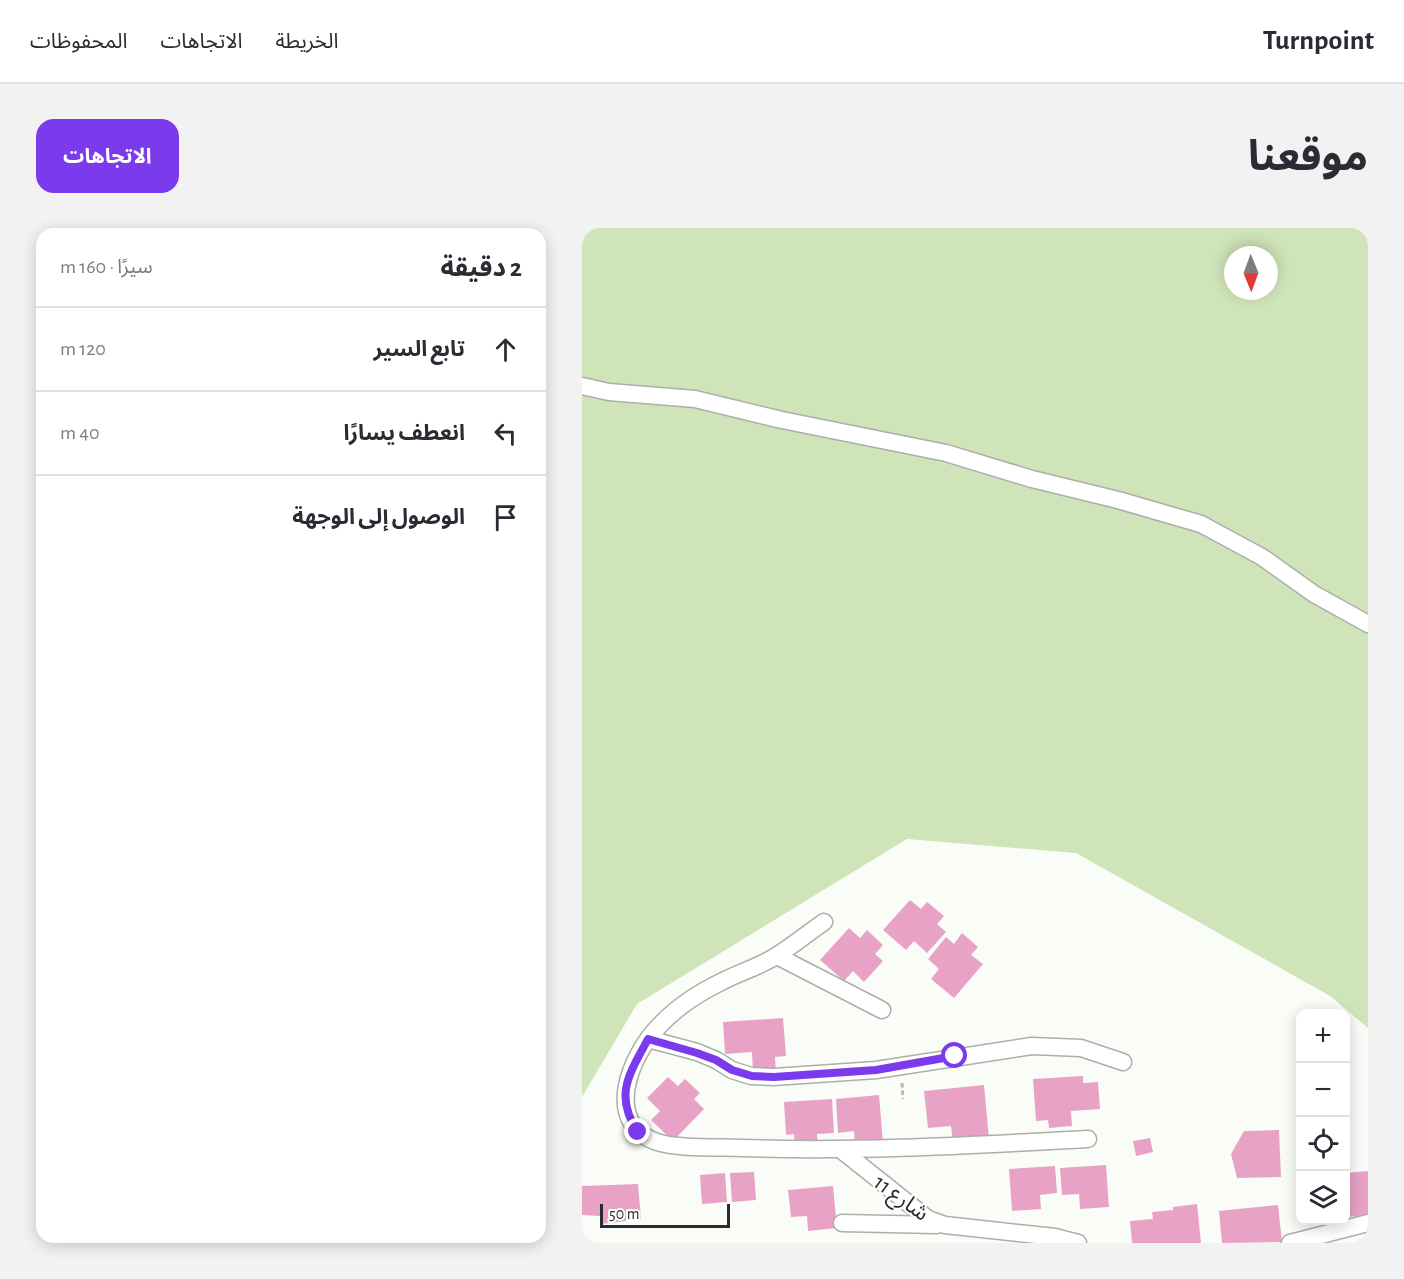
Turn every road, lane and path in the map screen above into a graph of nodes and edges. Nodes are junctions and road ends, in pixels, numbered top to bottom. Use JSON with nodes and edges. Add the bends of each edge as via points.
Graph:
{"nodes":[{"id":1,"x":582,"y":386,"type":"edge"},
{"id":2,"x":1368,"y":624,"type":"edge"},
{"id":3,"x":824,"y":922,"type":"dead end"},
{"id":4,"x":777,"y":956,"type":"junction"},
{"id":5,"x":882,"y":1010,"type":"dead end"},
{"id":6,"x":648,"y":1039,"type":"junction"},
{"id":7,"x":1123,"y":1062,"type":"dead end"},
{"id":8,"x":1088,"y":1139,"type":"dead end"},
{"id":9,"x":840,"y":1149,"type":"junction"},
{"id":10,"x":842,"y":1223,"type":"dead end"},
{"id":11,"x":1368,"y":1224,"type":"edge"},
{"id":12,"x":945,"y":1225,"type":"junction"},
{"id":13,"x":1078,"y":1243,"type":"edge"},
{"id":14,"x":1290,"y":1243,"type":"edge"}],
"edges":[{"from":1,"to":2,"type":"street","via":[[695,399],[946,453],[1201,524],[1262,557],[1314,594]]},
{"from":3,"to":4,"type":"street"},
{"from":4,"to":5,"type":"street"},
{"from":4,"to":6,"type":"street","via":[[701,993]]},
{"from":6,"to":7,"type":"street","via":[[697,1053],[752,1076],[876,1070],[1032,1046],[1081,1048]]},
{"from":6,"to":9,"type":"street","via":[[626,1083],[628,1117],[638,1132],[657,1142],[676,1145]]},
{"from":8,"to":9,"type":"street"},
{"from":9,"to":12,"type":"street","name":"شارع 11","via":[[912,1208]]},
{"from":10,"to":12,"type":"street"},
{"from":11,"to":14,"type":"street"},
{"from":12,"to":13,"type":"street","name":"شارع 11"}]}
